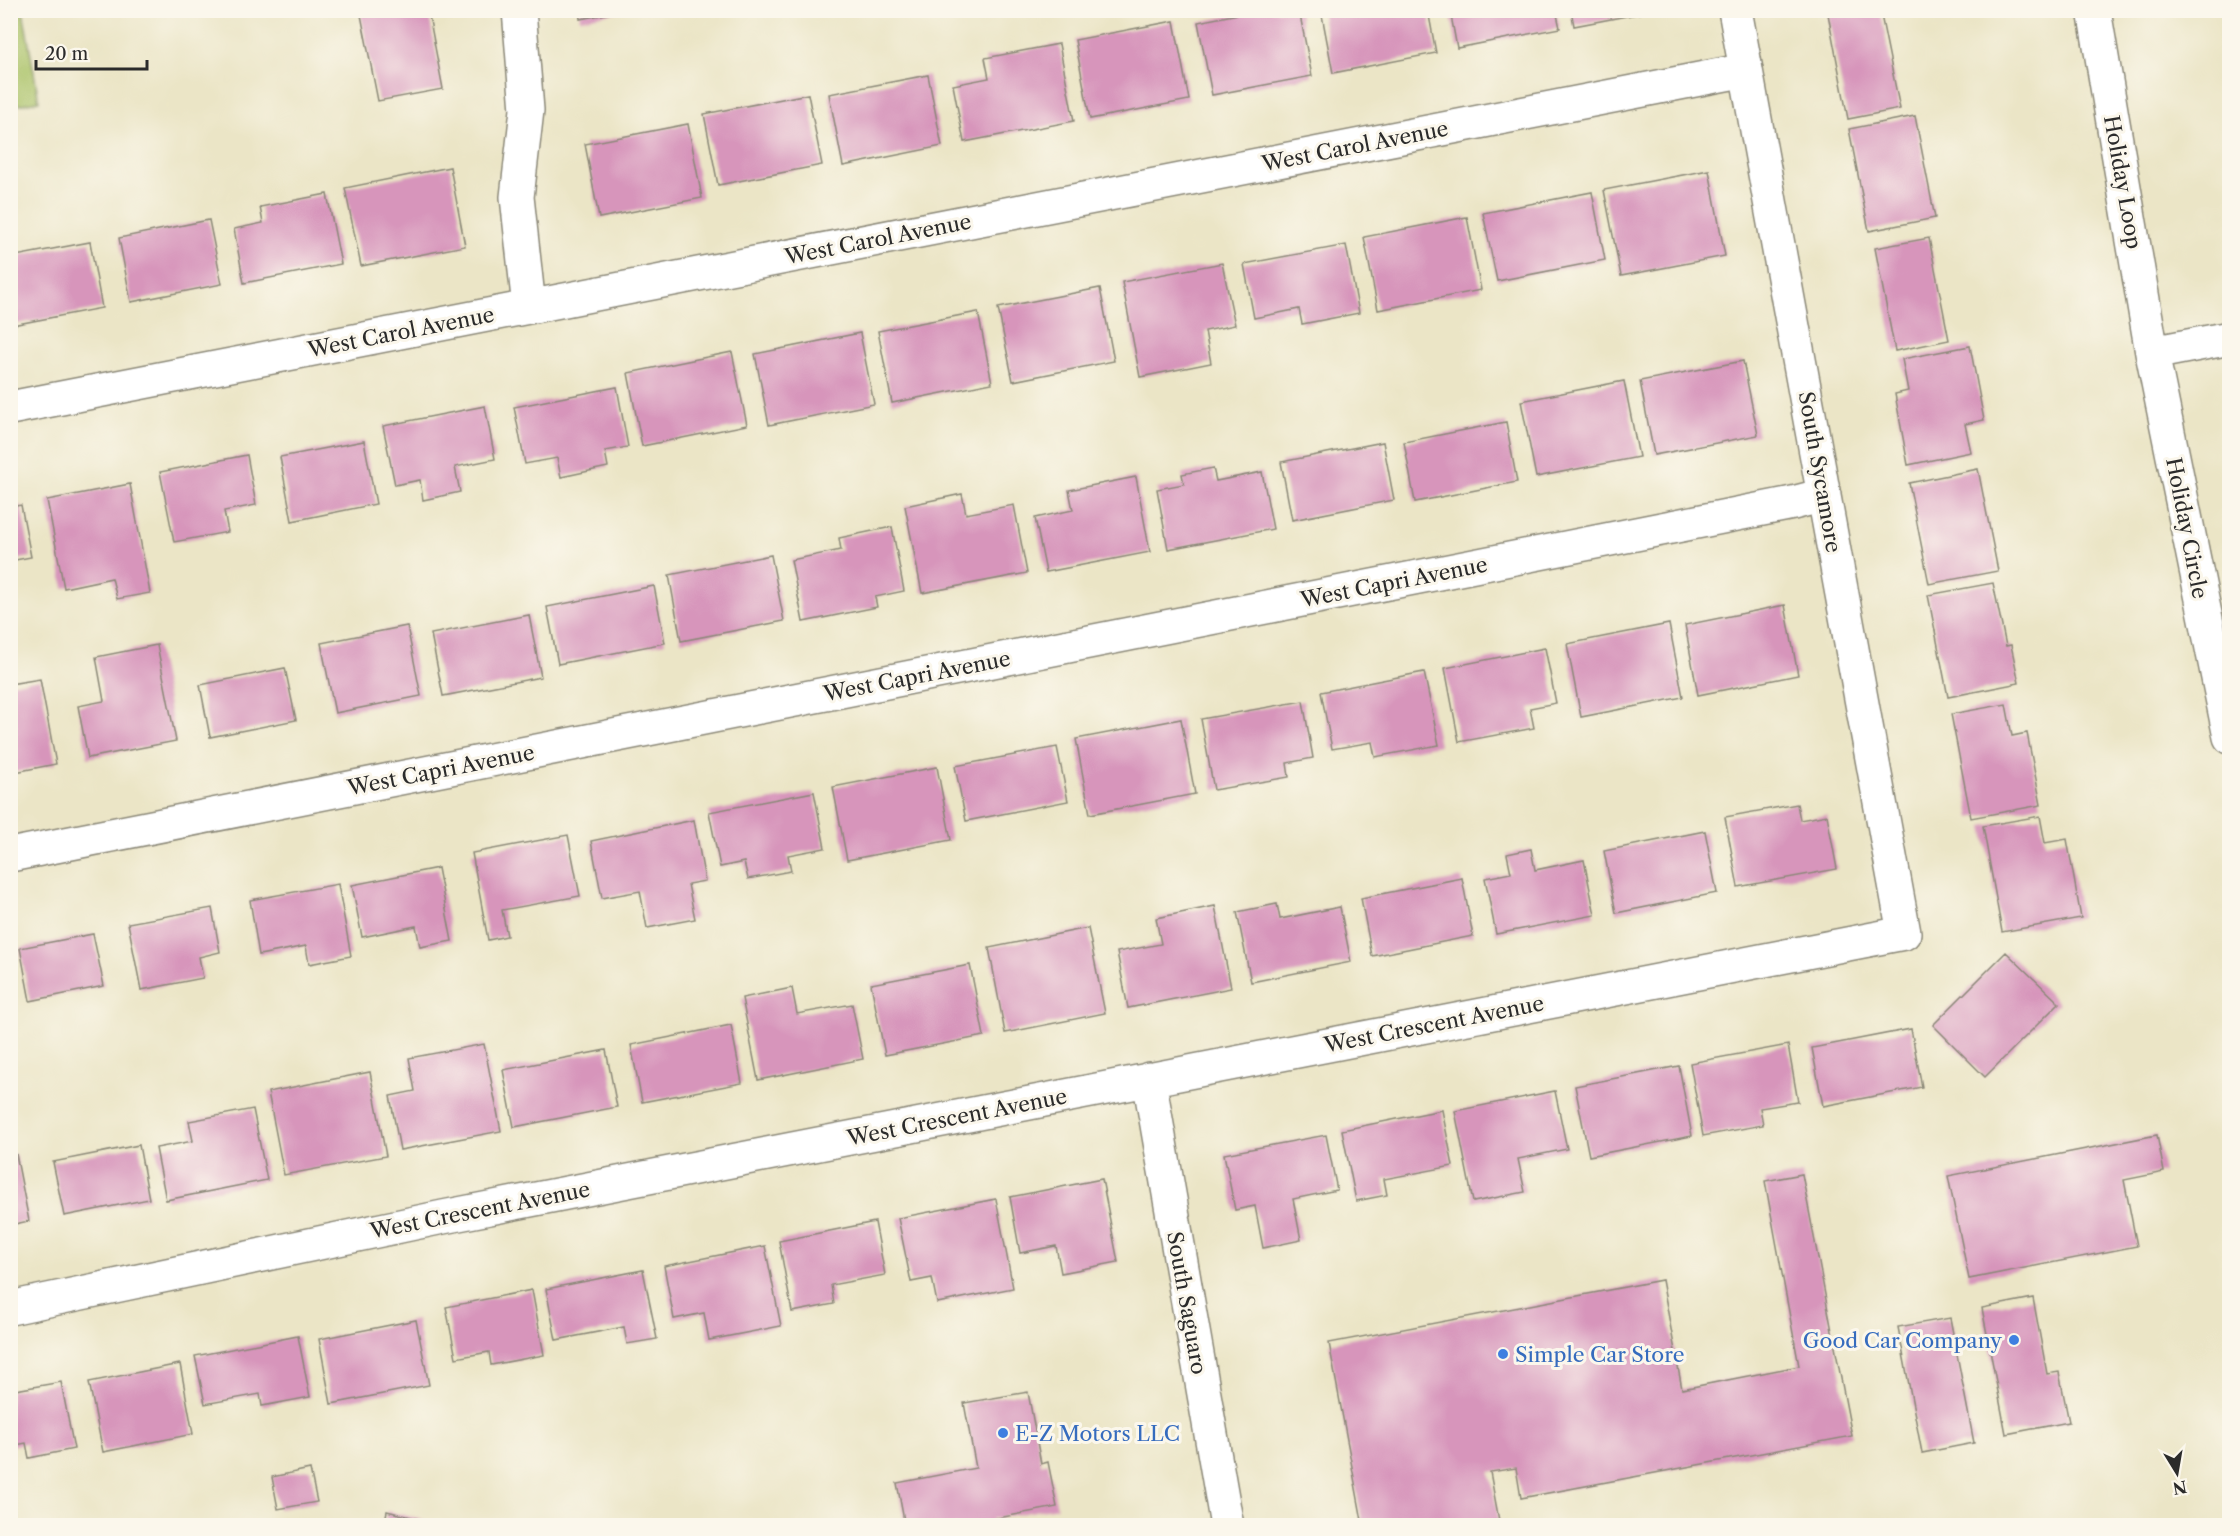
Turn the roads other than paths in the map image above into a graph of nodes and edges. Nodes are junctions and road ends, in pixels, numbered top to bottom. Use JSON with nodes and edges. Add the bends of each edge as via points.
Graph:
{"nodes":[{"id":1,"x":519,"y":10,"type":"edge"},
{"id":2,"x":1735,"y":10,"type":"edge"},
{"id":3,"x":2094,"y":10,"type":"edge"},
{"id":4,"x":1746,"y":70,"type":"junction"},
{"id":5,"x":529,"y":307,"type":"junction"},
{"id":6,"x":2229,"y":338,"type":"edge"},
{"id":7,"x":2152,"y":353,"type":"junction"},
{"id":8,"x":10,"y":408,"type":"edge"},
{"id":9,"x":1824,"y":495,"type":"junction"},
{"id":10,"x":2229,"y":737,"type":"edge"},
{"id":11,"x":10,"y":855,"type":"edge"},
{"id":12,"x":1904,"y":933,"type":"joint"},
{"id":13,"x":1149,"y":1079,"type":"junction"},
{"id":14,"x":10,"y":1308,"type":"edge"},
{"id":15,"x":1227,"y":1526,"type":"edge"}],
"edges":[{"from":1,"to":5,"type":"street","via":[[527,110],[517,197]]},
{"from":2,"to":4,"type":"street","name":"South Sycamore"},
{"from":3,"to":7,"type":"street","name":"Holiday Loop"},
{"from":4,"to":5,"type":"street","name":"West Carol Avenue"},
{"from":4,"to":9,"type":"street","name":"South Sycamore"},
{"from":5,"to":8,"type":"street","name":"West Carol Avenue"},
{"from":6,"to":7,"type":"street"},
{"from":7,"to":10,"type":"street","name":"Holiday Circle"},
{"from":9,"to":11,"type":"street","name":"West Capri Avenue"},
{"from":9,"to":12,"type":"street","name":"South Sycamore"},
{"from":12,"to":13,"type":"street","name":"West Crescent Avenue"},
{"from":13,"to":14,"type":"street","name":"West Crescent Avenue","via":[[443,1217]]},
{"from":13,"to":15,"type":"street","name":"South Saguaro"}]}
